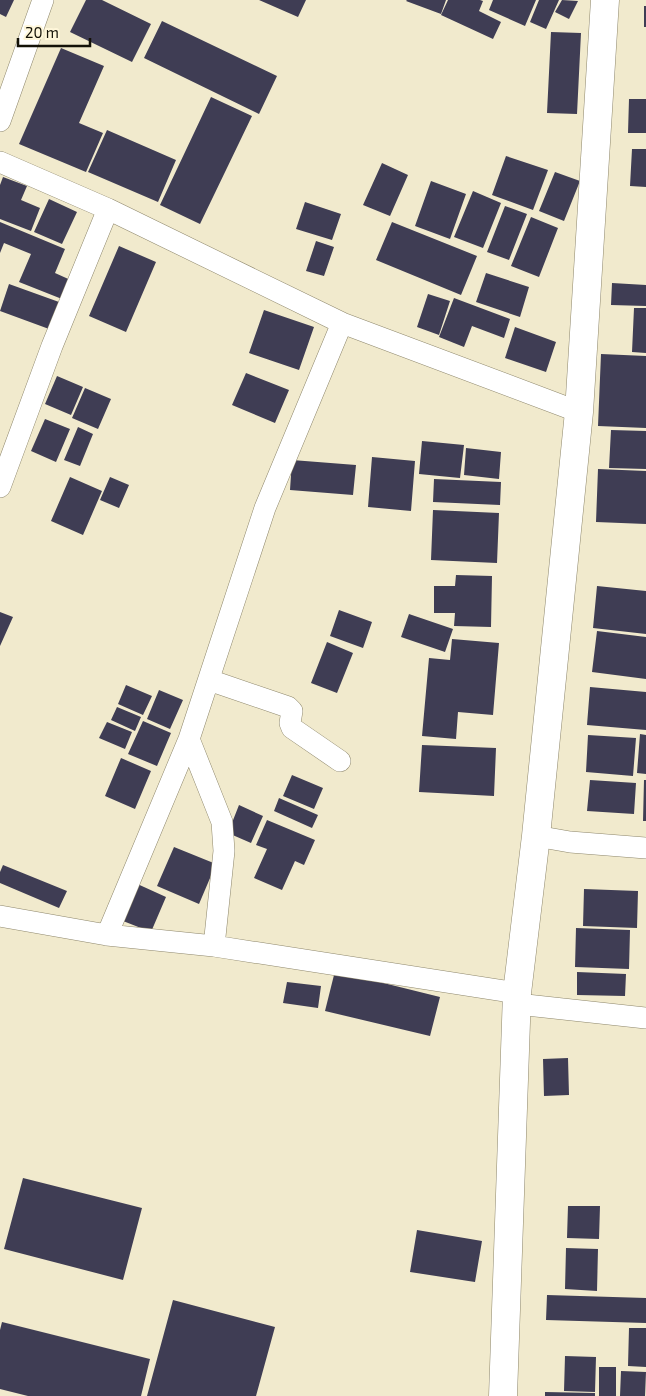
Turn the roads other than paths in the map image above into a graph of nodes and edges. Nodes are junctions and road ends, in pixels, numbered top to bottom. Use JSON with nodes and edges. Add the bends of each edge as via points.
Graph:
{"nodes":[{"id":1,"x":43,"y":0,"type":"edge"},
{"id":2,"x":606,"y":0,"type":"edge"},
{"id":3,"x":0,"y":122,"type":"edge"},
{"id":4,"x":0,"y":162,"type":"edge"},
{"id":5,"x":108,"y":209,"type":"junction"},
{"id":6,"x":342,"y":323,"type":"junction"},
{"id":7,"x":579,"y":412,"type":"junction"},
{"id":8,"x":0,"y":487,"type":"edge"},
{"id":9,"x":209,"y":680,"type":"junction"},
{"id":10,"x":189,"y":739,"type":"junction"},
{"id":11,"x":340,"y":762,"type":"dead end"},
{"id":12,"x":536,"y":836,"type":"junction"},
{"id":13,"x":646,"y":848,"type":"edge"},
{"id":14,"x":0,"y":916,"type":"edge"},
{"id":15,"x":108,"y":935,"type":"junction"},
{"id":16,"x":214,"y":946,"type":"junction"},
{"id":17,"x":517,"y":999,"type":"junction"},
{"id":18,"x":646,"y":1018,"type":"edge"},
{"id":19,"x":503,"y":1396,"type":"edge"}],
"edges":[{"from":1,"to":3,"type":"street"},
{"from":2,"to":7,"type":"main road"},
{"from":4,"to":5,"type":"street"},
{"from":5,"to":6,"type":"street"},
{"from":5,"to":8,"type":"street","via":[[52,346]]},
{"from":6,"to":7,"type":"street"},
{"from":6,"to":9,"type":"street","via":[[265,508]]},
{"from":7,"to":12,"type":"main road"},
{"from":9,"to":10,"type":"street"},
{"from":9,"to":11,"type":"street","via":[[288,707],[292,711],[292,728]]},
{"from":10,"to":15,"type":"street"},
{"from":10,"to":16,"type":"street","via":[[222,822],[224,851]]},
{"from":12,"to":13,"type":"street"},
{"from":12,"to":17,"type":"main road"},
{"from":14,"to":15,"type":"street"},
{"from":15,"to":16,"type":"street"},
{"from":16,"to":17,"type":"street"},
{"from":17,"to":18,"type":"street"},
{"from":17,"to":19,"type":"main road"}]}
